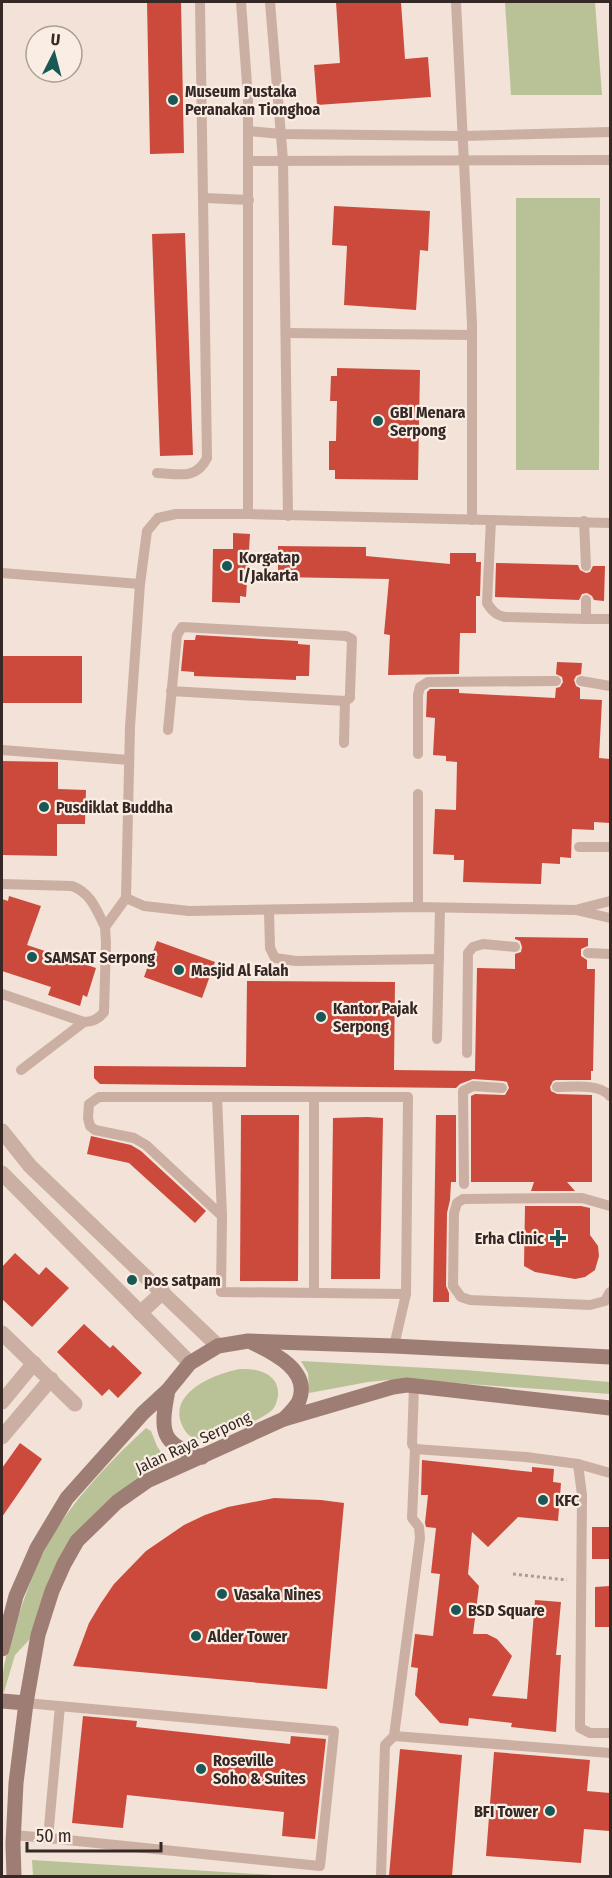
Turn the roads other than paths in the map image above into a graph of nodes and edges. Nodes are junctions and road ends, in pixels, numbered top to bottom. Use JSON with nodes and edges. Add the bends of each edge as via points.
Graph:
{"nodes":[{"id":1,"x":200,"y":2,"type":"edge"},
{"id":2,"x":241,"y":2,"type":"edge"},
{"id":3,"x":270,"y":2,"type":"edge"},
{"id":4,"x":456,"y":2,"type":"edge"},
{"id":5,"x":249,"y":131,"type":"junction"},
{"id":6,"x":610,"y":132,"type":"edge"},
{"id":7,"x":281,"y":134,"type":"junction"},
{"id":8,"x":463,"y":136,"type":"junction"},
{"id":9,"x":283,"y":160,"type":"junction"},
{"id":10,"x":463,"y":160,"type":"junction"},
{"id":11,"x":610,"y":160,"type":"edge"},
{"id":12,"x":249,"y":161,"type":"junction"},
{"id":13,"x":205,"y":198,"type":"junction"},
{"id":14,"x":249,"y":200,"type":"junction"},
{"id":15,"x":286,"y":333,"type":"junction"},
{"id":16,"x":472,"y":335,"type":"junction"},
{"id":17,"x":157,"y":473,"type":"dead end"},
{"id":18,"x":248,"y":514,"type":"junction"},
{"id":19,"x":288,"y":516,"type":"junction"},
{"id":20,"x":472,"y":520,"type":"junction"},
{"id":21,"x":491,"y":520,"type":"junction"},
{"id":22,"x":584,"y":521,"type":"junction"},
{"id":23,"x":610,"y":523,"type":"edge"},
{"id":24,"x":586,"y":566,"type":"dead end"},
{"id":25,"x":2,"y":573,"type":"edge"},
{"id":26,"x":140,"y":584,"type":"junction"},
{"id":27,"x":586,"y":600,"type":"dead end"},
{"id":28,"x":586,"y":619,"type":"junction"},
{"id":29,"x":610,"y":619,"type":"edge"},
{"id":30,"x":556,"y":681,"type":"dead end"},
{"id":31,"x":581,"y":681,"type":"dead end"},
{"id":32,"x":610,"y":686,"type":"edge"},
{"id":33,"x":171,"y":691,"type":"junction"},
{"id":34,"x":345,"y":701,"type":"junction"},
{"id":35,"x":168,"y":730,"type":"dead end"},
{"id":36,"x":344,"y":742,"type":"dead end"},
{"id":37,"x":2,"y":750,"type":"edge"},
{"id":38,"x":418,"y":754,"type":"dead end"},
{"id":39,"x":129,"y":760,"type":"junction"},
{"id":40,"x":418,"y":794,"type":"dead end"},
{"id":41,"x":610,"y":846,"type":"edge"},
{"id":42,"x":579,"y":847,"type":"dead end"},
{"id":43,"x":2,"y":884,"type":"edge"},
{"id":44,"x":126,"y":898,"type":"junction"},
{"id":45,"x":610,"y":901,"type":"edge"},
{"id":46,"x":418,"y":907,"type":"junction"},
{"id":47,"x":444,"y":908,"type":"junction"},
{"id":48,"x":576,"y":910,"type":"junction"},
{"id":49,"x":269,"y":911,"type":"junction"},
{"id":50,"x":610,"y":918,"type":"edge"},
{"id":51,"x":105,"y":927,"type":"junction"},
{"id":52,"x":515,"y":947,"type":"dead end"},
{"id":53,"x":588,"y":953,"type":"dead end"},
{"id":54,"x":610,"y":954,"type":"edge"},
{"id":55,"x":439,"y":959,"type":"junction"},
{"id":56,"x":2,"y":994,"type":"edge"},
{"id":57,"x":84,"y":1022,"type":"junction"},
{"id":58,"x":437,"y":1039,"type":"dead end"},
{"id":59,"x":467,"y":1053,"type":"dead end"},
{"id":60,"x":21,"y":1070,"type":"dead end"},
{"id":61,"x":502,"y":1088,"type":"dead end"},
{"id":62,"x":557,"y":1088,"type":"dead end"},
{"id":63,"x":610,"y":1096,"type":"edge"},
{"id":64,"x":217,"y":1097,"type":"junction"},
{"id":65,"x":314,"y":1097,"type":"junction"},
{"id":66,"x":2,"y":1131,"type":"edge"},
{"id":67,"x":2,"y":1173,"type":"edge"},
{"id":68,"x":464,"y":1184,"type":"dead end"},
{"id":69,"x":610,"y":1206,"type":"edge"},
{"id":70,"x":222,"y":1216,"type":"junction"},
{"id":71,"x":610,"y":1292,"type":"edge"},
{"id":72,"x":163,"y":1293,"type":"junction"},
{"id":73,"x":314,"y":1293,"type":"junction"},
{"id":74,"x":406,"y":1294,"type":"junction"},
{"id":75,"x":140,"y":1313,"type":"junction"},
{"id":76,"x":2,"y":1333,"type":"edge"},
{"id":77,"x":248,"y":1341,"type":"junction"},
{"id":78,"x":218,"y":1346,"type":"junction"},
{"id":79,"x":394,"y":1346,"type":"junction"},
{"id":80,"x":610,"y":1358,"type":"edge"},
{"id":81,"x":34,"y":1363,"type":"junction"},
{"id":82,"x":190,"y":1363,"type":"junction"},
{"id":83,"x":51,"y":1379,"type":"junction"},
{"id":84,"x":414,"y":1386,"type":"junction"},
{"id":85,"x":168,"y":1390,"type":"junction"},
{"id":86,"x":2,"y":1402,"type":"edge"},
{"id":87,"x":75,"y":1404,"type":"dead end"},
{"id":88,"x":610,"y":1408,"type":"edge"},
{"id":89,"x":284,"y":1419,"type":"junction"},
{"id":90,"x":2,"y":1437,"type":"edge"},
{"id":91,"x":415,"y":1449,"type":"junction"},
{"id":92,"x":202,"y":1457,"type":"junction"},
{"id":93,"x":578,"y":1464,"type":"junction"},
{"id":94,"x":610,"y":1473,"type":"edge"},
{"id":95,"x":2,"y":1649,"type":"edge"},
{"id":96,"x":2,"y":1701,"type":"edge"},
{"id":97,"x":26,"y":1703,"type":"junction"},
{"id":98,"x":60,"y":1706,"type":"junction"},
{"id":99,"x":610,"y":1733,"type":"edge"},
{"id":100,"x":394,"y":1736,"type":"junction"},
{"id":101,"x":610,"y":1753,"type":"edge"},
{"id":102,"x":13,"y":1835,"type":"junction"},
{"id":103,"x":48,"y":1838,"type":"junction"},
{"id":104,"x":14,"y":1876,"type":"edge"},
{"id":105,"x":381,"y":1876,"type":"edge"}],
"edges":[{"from":1,"to":13,"type":"lane"},
{"from":2,"to":5,"type":"lane"},
{"from":3,"to":7,"type":"lane"},
{"from":4,"to":8,"type":"lane"},
{"from":5,"to":7,"type":"lane"},
{"from":5,"to":12,"type":"lane"},
{"from":6,"to":8,"type":"lane"},
{"from":7,"to":8,"type":"lane"},
{"from":7,"to":9,"type":"lane"},
{"from":8,"to":10,"type":"lane"},
{"from":9,"to":10,"type":"lane"},
{"from":9,"to":12,"type":"lane"},
{"from":9,"to":15,"type":"lane"},
{"from":10,"to":11,"type":"lane"},
{"from":10,"to":16,"type":"lane"},
{"from":12,"to":14,"type":"lane"},
{"from":13,"to":14,"type":"lane"},
{"from":13,"to":17,"type":"lane","via":[[207,459],[201,470],[193,474]]},
{"from":14,"to":18,"type":"lane"},
{"from":15,"to":16,"type":"lane"},
{"from":15,"to":19,"type":"lane"},
{"from":16,"to":20,"type":"lane"},
{"from":18,"to":19,"type":"lane"},
{"from":18,"to":26,"type":"lane","via":[[176,514],[158,518],[147,531]]},
{"from":19,"to":20,"type":"lane"},
{"from":20,"to":21,"type":"lane"},
{"from":21,"to":22,"type":"lane"},
{"from":21,"to":28,"type":"lane","via":[[487,603],[492,610],[505,617]]},
{"from":22,"to":23,"type":"lane"},
{"from":22,"to":24,"type":"lane"},
{"from":25,"to":26,"type":"lane"},
{"from":26,"to":39,"type":"lane"},
{"from":27,"to":28,"type":"lane"},
{"from":28,"to":29,"type":"lane"},
{"from":30,"to":38,"type":"lane","via":[[428,682],[417,695]]},
{"from":31,"to":32,"type":"lane"},
{"from":33,"to":34,"type":"lane"},
{"from":33,"to":34,"type":"lane","via":[[177,635],[182,627],[322,634],[352,639],[351,693]]},
{"from":33,"to":35,"type":"lane"},
{"from":34,"to":36,"type":"lane"},
{"from":37,"to":39,"type":"lane"},
{"from":39,"to":44,"type":"lane"},
{"from":40,"to":46,"type":"lane"},
{"from":41,"to":42,"type":"lane"},
{"from":43,"to":51,"type":"lane","via":[[72,886],[83,890]]},
{"from":44,"to":49,"type":"lane","via":[[144,906],[189,911]]},
{"from":44,"to":51,"type":"lane"},
{"from":45,"to":48,"type":"lane"},
{"from":46,"to":47,"type":"lane"},
{"from":46,"to":49,"type":"lane"},
{"from":47,"to":48,"type":"lane"},
{"from":47,"to":55,"type":"lane"},
{"from":48,"to":50,"type":"lane"},
{"from":49,"to":55,"type":"lane","via":[[270,948],[275,958],[296,962]]},
{"from":51,"to":57,"type":"lane","via":[[104,1012],[95,1021]]},
{"from":52,"to":59,"type":"lane","via":[[483,944],[468,953]]},
{"from":53,"to":54,"type":"lane"},
{"from":55,"to":58,"type":"lane"},
{"from":56,"to":57,"type":"lane"},
{"from":57,"to":60,"type":"lane"},
{"from":61,"to":68,"type":"lane","via":[[473,1086],[463,1091]]},
{"from":62,"to":63,"type":"lane","via":[[590,1087]]},
{"from":64,"to":65,"type":"lane"},
{"from":64,"to":70,"type":"lane"},
{"from":64,"to":70,"type":"lane","via":[[99,1097],[90,1104],[88,1118],[95,1130],[134,1138],[146,1145]]},
{"from":65,"to":73,"type":"lane"},
{"from":65,"to":74,"type":"lane","via":[[408,1097]]},
{"from":66,"to":72,"type":"street","via":[[30,1166]]},
{"from":67,"to":75,"type":"street"},
{"from":69,"to":71,"type":"lane","via":[[582,1198],[463,1199],[454,1213],[453,1287],[461,1297],[470,1300],[590,1305],[605,1301]]},
{"from":70,"to":73,"type":"lane","via":[[221,1292]]},
{"from":72,"to":75,"type":"street"},
{"from":72,"to":78,"type":"street"},
{"from":73,"to":74,"type":"lane"},
{"from":74,"to":79,"type":"lane"},
{"from":75,"to":82,"type":"street"},
{"from":76,"to":81,"type":"street"},
{"from":77,"to":78,"type":"main road","name":"Jalan Raya Serpong"},
{"from":77,"to":79,"type":"main road","name":"Jalan Raya Serpong"},
{"from":77,"to":89,"type":"main road","via":[[283,1359],[298,1378],[299,1401]]},
{"from":78,"to":82,"type":"main road","name":"Jalan Raya Serpong"},
{"from":79,"to":80,"type":"main road","name":"Jalan Raya Serpong"},
{"from":81,"to":83,"type":"street"},
{"from":81,"to":86,"type":"street"},
{"from":82,"to":85,"type":"main road","name":"Jalan Raya Serpong"},
{"from":83,"to":87,"type":"street"},
{"from":83,"to":90,"type":"street"},
{"from":84,"to":88,"type":"main road","name":"Jalan Raya Serpong"},
{"from":84,"to":89,"type":"main road","name":"Jalan Raya Serpong","via":[[383,1390]]},
{"from":84,"to":91,"type":"lane"},
{"from":85,"to":92,"type":"main road","via":[[166,1434],[173,1445]]},
{"from":85,"to":95,"type":"main road","name":"Jalan Raya Serpong","via":[[67,1498],[37,1548],[16,1596]]},
{"from":89,"to":92,"type":"main road","name":"Jalan Raya Serpong"},
{"from":91,"to":93,"type":"lane"},
{"from":91,"to":100,"type":"lane","via":[[412,1518],[419,1527],[420,1538]]},
{"from":92,"to":97,"type":"main road","name":"Jalan Raya Serpong","via":[[147,1481],[117,1502],[77,1541],[63,1564],[43,1615]]},
{"from":93,"to":94,"type":"lane"},
{"from":93,"to":99,"type":"lane","via":[[582,1495],[580,1728],[590,1733]]},
{"from":96,"to":97,"type":"main road"},
{"from":97,"to":98,"type":"lane"},
{"from":97,"to":102,"type":"main road","name":"Jalan Raya Serpong"},
{"from":98,"to":103,"type":"lane"},
{"from":98,"to":103,"type":"lane","via":[[334,1731],[320,1866]]},
{"from":100,"to":101,"type":"lane"},
{"from":100,"to":105,"type":"lane","via":[[385,1745]]},
{"from":102,"to":103,"type":"lane"},
{"from":102,"to":104,"type":"main road","name":"Jalan Raya Serpong"}]}
